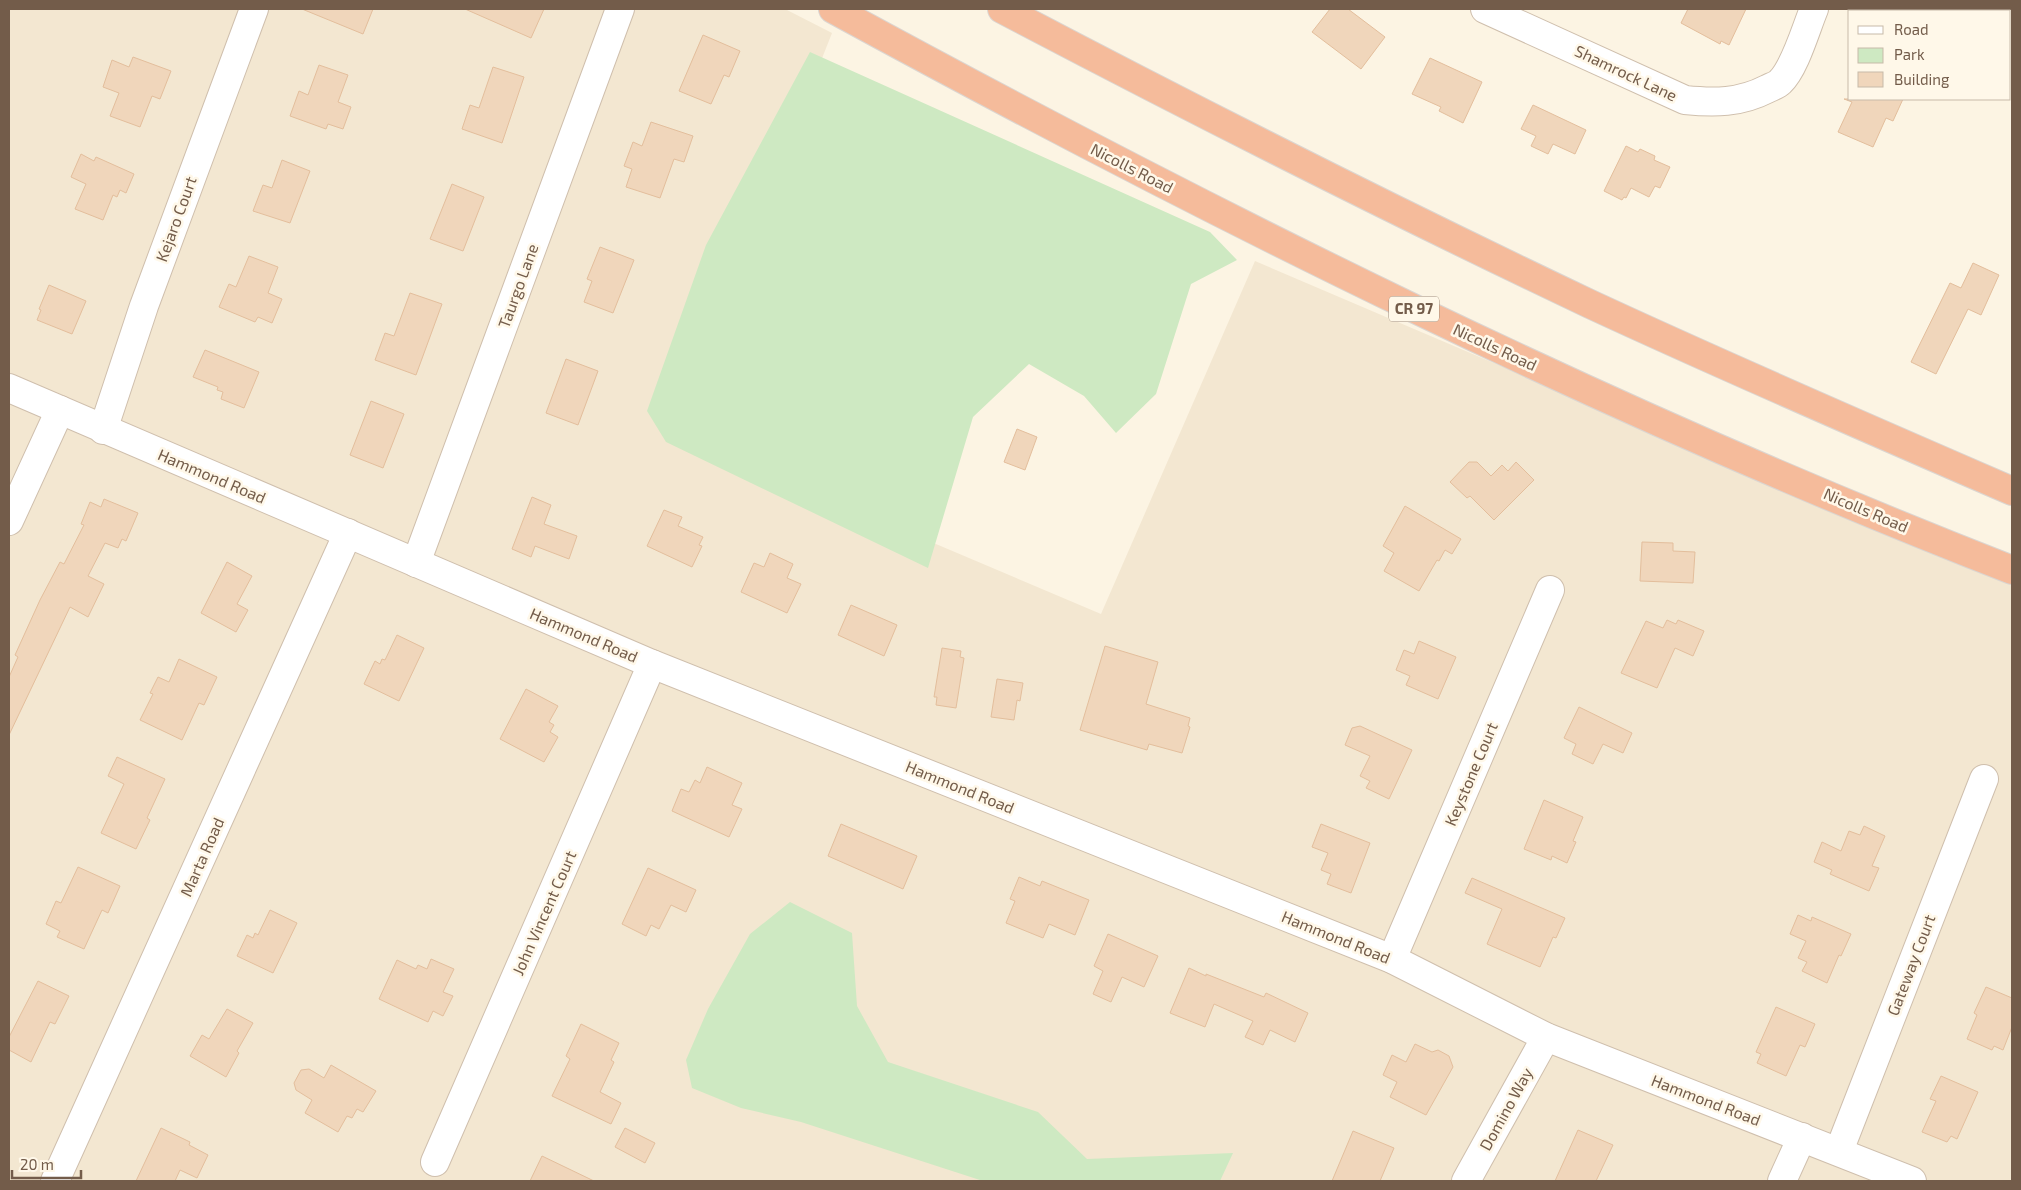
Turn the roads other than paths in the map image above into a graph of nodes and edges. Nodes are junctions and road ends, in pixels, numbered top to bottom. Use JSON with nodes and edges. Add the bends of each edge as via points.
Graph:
{"nodes":[{"id":1,"x":254,"y":9,"type":"edge"},
{"id":2,"x":620,"y":9,"type":"edge"},
{"id":3,"x":833,"y":9,"type":"edge"},
{"id":4,"x":1002,"y":9,"type":"edge"},
{"id":5,"x":1486,"y":9,"type":"edge"},
{"id":6,"x":1814,"y":9,"type":"edge"},
{"id":7,"x":9,"y":388,"type":"edge"},
{"id":8,"x":60,"y":410,"type":"junction"},
{"id":9,"x":102,"y":430,"type":"junction"},
{"id":10,"x":2012,"y":491,"type":"edge"},
{"id":11,"x":9,"y":521,"type":"edge"},
{"id":12,"x":348,"y":533,"type":"junction"},
{"id":13,"x":416,"y":563,"type":"junction"},
{"id":14,"x":2012,"y":570,"type":"edge"},
{"id":15,"x":1550,"y":590,"type":"dead end"},
{"id":16,"x":652,"y":664,"type":"junction"},
{"id":17,"x":1984,"y":779,"type":"dead end"},
{"id":18,"x":1392,"y":959,"type":"junction"},
{"id":19,"x":1546,"y":1037,"type":"junction"},
{"id":20,"x":1802,"y":1137,"type":"junction"},
{"id":21,"x":1838,"y":1151,"type":"junction"},
{"id":22,"x":435,"y":1162,"type":"dead end"},
{"id":23,"x":55,"y":1181,"type":"edge"},
{"id":24,"x":1466,"y":1181,"type":"edge"},
{"id":25,"x":1782,"y":1181,"type":"edge"},
{"id":26,"x":1912,"y":1181,"type":"edge"}],
"edges":[{"from":1,"to":9,"type":"street","name":"Kejaro Court","via":[[144,306]]},
{"from":2,"to":13,"type":"street","name":"Taurgo Lane"},
{"from":3,"to":14,"type":"highway","name":"Nicolls Road","number":"CR 97","via":[[1101,152],[1396,300],[1699,440]]},
{"from":4,"to":10,"type":"highway","via":[[1292,159],[1486,254],[1732,369]]},
{"from":5,"to":6,"type":"street","name":"Shamrock Lane","via":[[1685,100],[1713,102],[1755,96],[1780,82],[1794,60]]},
{"from":7,"to":8,"type":"street","name":"Hammond Road"},
{"from":8,"to":9,"type":"street","name":"Hammond Road"},
{"from":8,"to":11,"type":"street"},
{"from":9,"to":12,"type":"street","name":"Hammond Road"},
{"from":12,"to":13,"type":"street","name":"Hammond Road"},
{"from":12,"to":23,"type":"street","name":"Marta Road"},
{"from":13,"to":16,"type":"street","name":"Hammond Road"},
{"from":15,"to":18,"type":"street","name":"Keystone Court"},
{"from":16,"to":18,"type":"street","name":"Hammond Road"},
{"from":16,"to":22,"type":"street","name":"John Vincent Court"},
{"from":17,"to":21,"type":"street","name":"Gateway Court"},
{"from":18,"to":19,"type":"street","name":"Hammond Road"},
{"from":19,"to":20,"type":"street","name":"Hammond Road"},
{"from":19,"to":24,"type":"street","name":"Domino Way"},
{"from":20,"to":21,"type":"street","name":"Hammond Road"},
{"from":20,"to":25,"type":"street"},
{"from":21,"to":26,"type":"street","name":"Hammond Road"}]}
